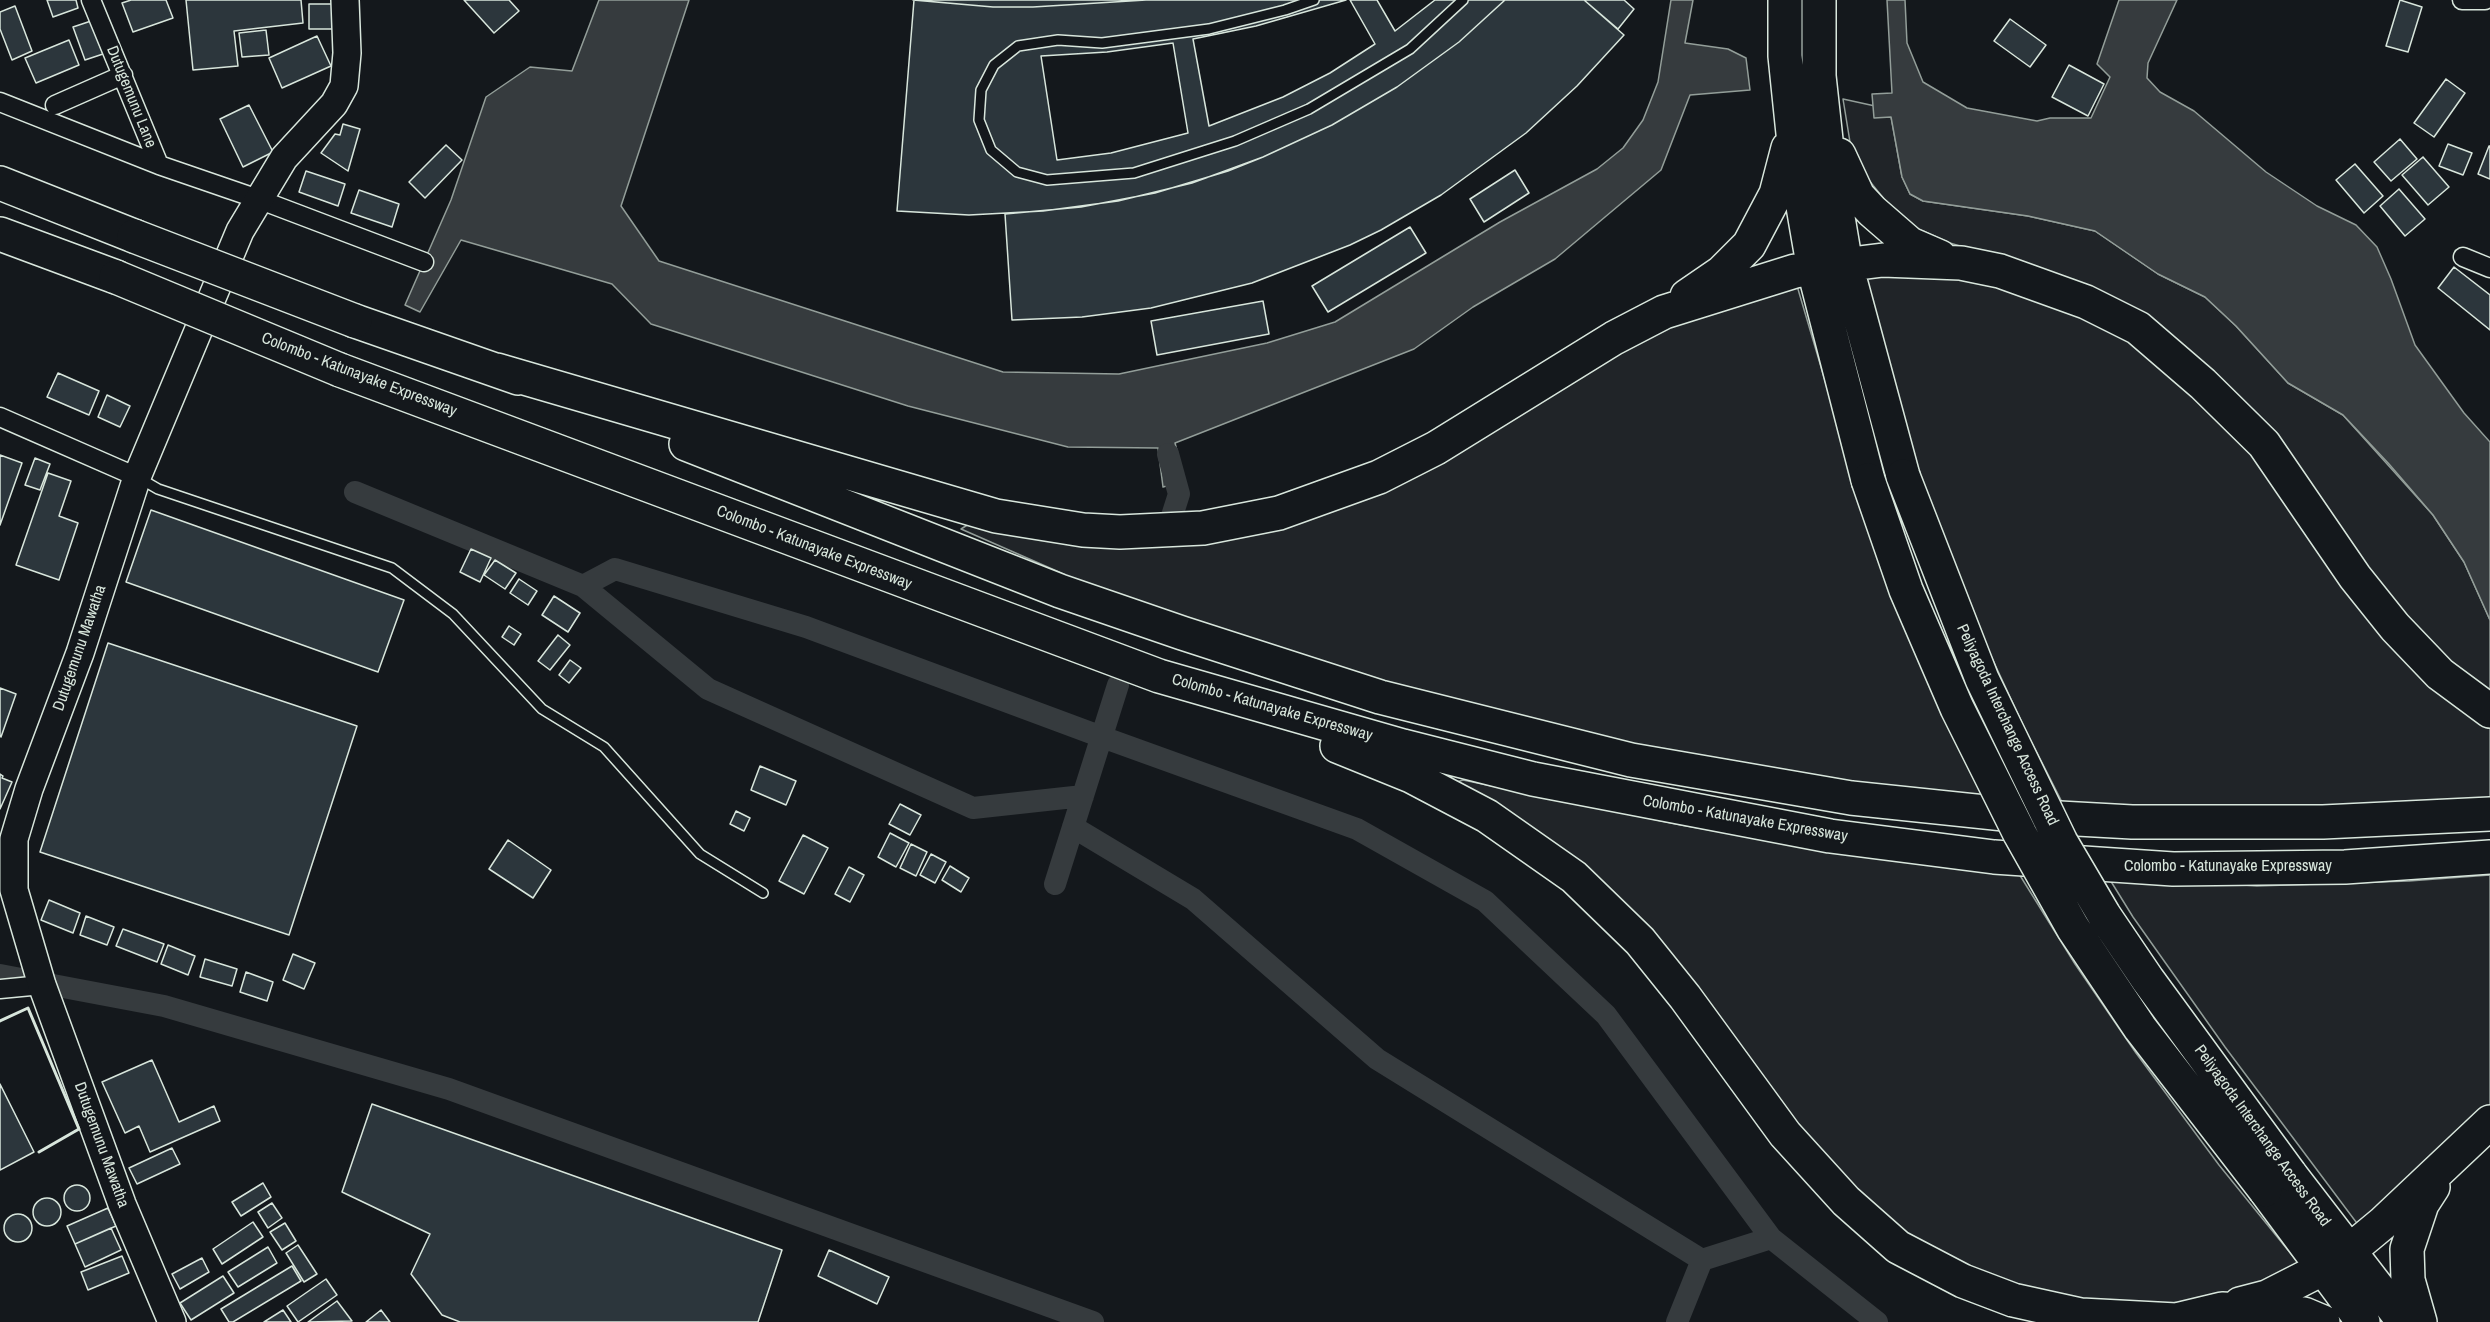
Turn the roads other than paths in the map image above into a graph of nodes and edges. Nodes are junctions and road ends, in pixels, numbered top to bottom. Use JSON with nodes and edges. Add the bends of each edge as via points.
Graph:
{"nodes":[{"id":1,"x":91,"y":0,"type":"edge"},
{"id":2,"x":345,"y":0,"type":"edge"},
{"id":3,"x":1314,"y":0,"type":"edge"},
{"id":4,"x":1463,"y":0,"type":"edge"},
{"id":5,"x":1785,"y":0,"type":"edge"},
{"id":6,"x":1819,"y":0,"type":"edge"},
{"id":7,"x":2462,"y":0,"type":"edge"},
{"id":8,"x":2485,"y":0,"type":"edge"},
{"id":9,"x":123,"y":75,"type":"junction"},
{"id":10,"x":0,"y":102,"type":"edge"},
{"id":11,"x":1822,"y":102,"type":"junction"},
{"id":12,"x":55,"y":105,"type":"dead end"},
{"id":13,"x":1792,"y":126,"type":"junction"},
{"id":14,"x":159,"y":165,"type":"junction"},
{"id":15,"x":0,"y":183,"type":"edge"},
{"id":16,"x":258,"y":199,"type":"junction"},
{"id":17,"x":0,"y":234,"type":"edge"},
{"id":18,"x":2463,"y":258,"type":"dead end"},
{"id":19,"x":424,"y":262,"type":"dead end"},
{"id":20,"x":1961,"y":263,"type":"junction"},
{"id":21,"x":1830,"y":267,"type":"junction"},
{"id":22,"x":2490,"y":268,"type":"edge"},
{"id":23,"x":1664,"y":312,"type":"junction"},
{"id":24,"x":497,"y":370,"type":"junction"},
{"id":25,"x":0,"y":417,"type":"edge"},
{"id":26,"x":137,"y":477,"type":"junction"},
{"id":27,"x":1159,"y":676,"type":"junction"},
{"id":28,"x":2490,"y":711,"type":"edge"},
{"id":29,"x":2490,"y":814,"type":"edge"},
{"id":30,"x":2490,"y":857,"type":"edge"},
{"id":31,"x":763,"y":892,"type":"dead end"},
{"id":32,"x":42,"y":985,"type":"junction"},
{"id":33,"x":0,"y":989,"type":"edge"},
{"id":34,"x":2490,"y":1122,"type":"edge"},
{"id":35,"x":2465,"y":1145,"type":"junction"},
{"id":36,"x":2277,"y":1182,"type":"junction"},
{"id":37,"x":2335,"y":1260,"type":"junction"},
{"id":38,"x":2222,"y":1309,"type":"junction"},
{"id":39,"x":172,"y":1322,"type":"edge"},
{"id":40,"x":2323,"y":1322,"type":"edge"},
{"id":41,"x":2363,"y":1322,"type":"edge"},
{"id":42,"x":2404,"y":1322,"type":"edge"},
{"id":43,"x":2420,"y":1322,"type":"edge"}],
"edges":[{"from":1,"to":9,"type":"street","name":"Dutugemunu Lane"},
{"from":2,"to":16,"type":"street","name":"Dutugemunu Mawatha","via":[[344,86],[334,104],[284,159]]},
{"from":3,"to":4,"type":"lane","via":[[1209,29],[1102,43],[1058,40],[1018,46],[994,65],[981,90],[979,120],[991,150],[1017,171],[1047,180],[1134,173],[1224,145],[1309,109],[1410,49]]},
{"from":5,"to":13,"type":"highway","name":"Peliyagoda Interchange Access Road","via":[[1785,56]]},
{"from":6,"to":11,"type":"highway","name":"Peliyagoda Interchange Access Road"},
{"from":7,"to":8,"type":"street"},
{"from":9,"to":12,"type":"street"},
{"from":9,"to":14,"type":"street","name":"Dutugemunu Lane"},
{"from":10,"to":14,"type":"street"},
{"from":11,"to":20,"type":"highway","via":[[1858,196],[1910,243]]},
{"from":11,"to":21,"type":"highway","name":"Peliyagoda Interchange Access Road","via":[[1828,158]]},
{"from":13,"to":21,"type":"highway","name":"Peliyagoda Interchange Access Road","via":[[1797,172]]},
{"from":13,"to":23,"type":"highway","via":[[1776,194],[1749,245],[1722,272]]},
{"from":14,"to":16,"type":"street","name":"Dutugemunu Lane"},
{"from":15,"to":24,"type":"highway","bridge":true,"via":[[355,321]]},
{"from":16,"to":19,"type":"street","name":"Dutugemunu Lane"},
{"from":16,"to":26,"type":"street","name":"Dutugemunu Mawatha","via":[[240,231]]},
{"from":17,"to":27,"type":"highway","name":"Colombo - Katunayake Expressway","bridge":true,"via":[[116,277],[340,370]]},
{"from":18,"to":22,"type":"street"},
{"from":20,"to":21,"type":"highway","via":[[1902,260]]},
{"from":20,"to":28,"type":"highway","via":[[2000,271],[2086,302],[2138,328],[2264,444],[2355,577],[2395,627],[2440,674]]},
{"from":21,"to":23,"type":"highway","via":[[1795,271]]},
{"from":21,"to":36,"type":"highway","name":"Peliyagoda Interchange Access Road","bridge":true,"via":[[1982,679],[2061,842]]},
{"from":21,"to":36,"type":"highway","name":"Peliyagoda Interchange Access Road","bridge":true,"via":[[1868,480],[1906,590],[1952,698],[2020,834],[2073,928],[2140,1028]]},
{"from":23,"to":24,"type":"highway","via":[[1614,338],[1436,448],[1379,477],[1310,503],[1203,528],[1083,530],[996,516]]},
{"from":24,"to":29,"type":"highway","via":[[1060,591],[1182,633],[1380,698],[1631,760],[1851,798],[2034,816],[2132,822],[2323,822]]},
{"from":25,"to":26,"type":"street"},
{"from":26,"to":31,"type":"lane","via":[[158,489],[392,568],[453,614],[542,709],[604,747],[700,854]]},
{"from":26,"to":32,"type":"street","name":"Dutugemunu Mawatha","via":[[14,839],[14,890]]},
{"from":27,"to":30,"type":"highway","name":"Colombo - Katunayake Expressway","via":[[1533,779],[1842,837],[1994,857],[2173,868],[2345,867]]},
{"from":27,"to":38,"type":"highway","via":[[1411,776],[1487,816],[1574,877],[1640,941],[1785,1134],[1846,1201],[1898,1247],[1963,1281],[2013,1300],[2081,1314],[2176,1320]]},
{"from":32,"to":33,"type":"street"},
{"from":32,"to":39,"type":"street","name":"Dutugemunu Mawatha","via":[[122,1204]]},
{"from":34,"to":35,"type":"highway"},
{"from":35,"to":37,"type":"highway","via":[[2383,1223]]},
{"from":35,"to":43,"type":"highway","via":[[2422,1204],[2407,1249],[2408,1280]]},
{"from":36,"to":37,"type":"highway","name":"Peliyagoda Interchange Access Road"},
{"from":37,"to":38,"type":"highway","via":[[2267,1297]]},
{"from":37,"to":41,"type":"highway","name":"Peliyagoda Interchange Access Road"},
{"from":37,"to":42,"type":"highway","name":"Peliyagoda Interchange Access Road"},
{"from":38,"to":40,"type":"highway","via":[[2289,1312]]}]}
